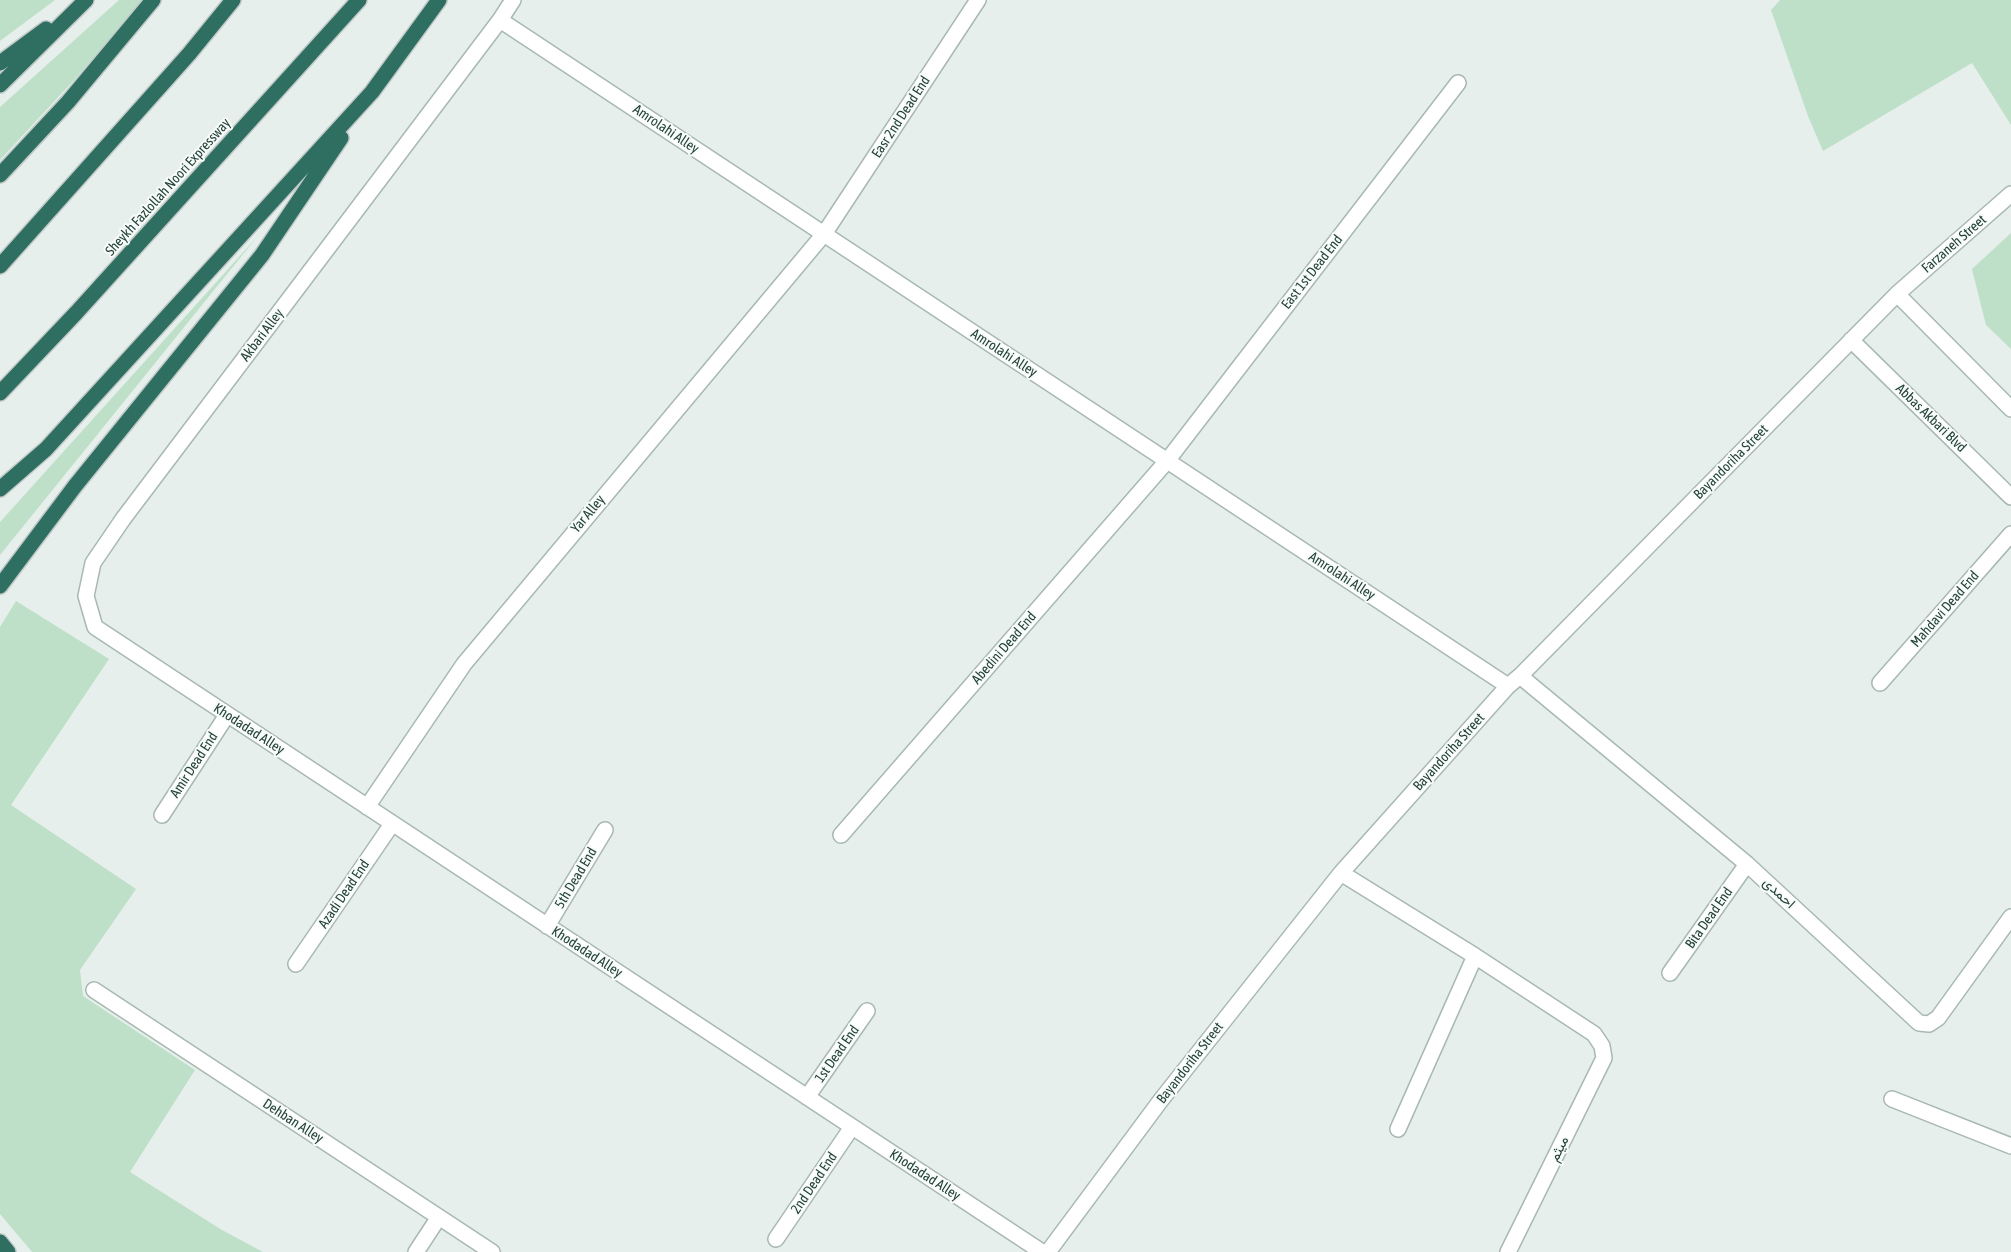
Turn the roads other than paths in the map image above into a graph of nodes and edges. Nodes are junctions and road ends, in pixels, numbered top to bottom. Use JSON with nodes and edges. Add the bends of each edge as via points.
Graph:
{"nodes":[{"id":1,"x":86,"y":0,"type":"edge"},
{"id":2,"x":153,"y":0,"type":"edge"},
{"id":3,"x":234,"y":0,"type":"edge"},
{"id":4,"x":358,"y":0,"type":"edge"},
{"id":5,"x":439,"y":0,"type":"edge"},
{"id":6,"x":513,"y":0,"type":"edge"},
{"id":7,"x":978,"y":0,"type":"edge"},
{"id":8,"x":500,"y":20,"type":"junction"},
{"id":9,"x":0,"y":63,"type":"edge"},
{"id":10,"x":1458,"y":83,"type":"dead end"},
{"id":11,"x":0,"y":85,"type":"edge"},
{"id":12,"x":372,"y":92,"type":"junction"},
{"id":13,"x":0,"y":175,"type":"edge"},
{"id":14,"x":2011,"y":194,"type":"edge"},
{"id":15,"x":824,"y":234,"type":"junction"},
{"id":16,"x":0,"y":266,"type":"edge"},
{"id":17,"x":1897,"y":294,"type":"junction"},
{"id":18,"x":1851,"y":340,"type":"junction"},
{"id":19,"x":0,"y":393,"type":"edge"},
{"id":20,"x":2011,"y":409,"type":"edge"},
{"id":21,"x":46,"y":449,"type":"junction"},
{"id":22,"x":1167,"y":461,"type":"junction"},
{"id":23,"x":0,"y":489,"type":"edge"},
{"id":24,"x":2011,"y":497,"type":"edge"},
{"id":25,"x":0,"y":502,"type":"edge"},
{"id":26,"x":2011,"y":534,"type":"edge"},
{"id":27,"x":0,"y":586,"type":"edge"},
{"id":28,"x":132,"y":652,"type":"joint"},
{"id":29,"x":1520,"y":676,"type":"junction"},
{"id":30,"x":1880,"y":683,"type":"dead end"},
{"id":31,"x":1508,"y":686,"type":"junction"},
{"id":32,"x":227,"y":715,"type":"junction"},
{"id":33,"x":367,"y":807,"type":"junction"},
{"id":34,"x":162,"y":814,"type":"dead end"},
{"id":35,"x":392,"y":824,"type":"junction"},
{"id":36,"x":605,"y":830,"type":"dead end"},
{"id":37,"x":841,"y":835,"type":"dead end"},
{"id":38,"x":1747,"y":864,"type":"junction"},
{"id":39,"x":1341,"y":873,"type":"junction"},
{"id":40,"x":2011,"y":917,"type":"edge"},
{"id":41,"x":547,"y":926,"type":"junction"},
{"id":42,"x":1475,"y":956,"type":"junction"},
{"id":43,"x":296,"y":964,"type":"dead end"},
{"id":44,"x":1670,"y":973,"type":"dead end"},
{"id":45,"x":94,"y":990,"type":"dead end"},
{"id":46,"x":867,"y":1011,"type":"dead end"},
{"id":47,"x":807,"y":1097,"type":"junction"},
{"id":48,"x":1892,"y":1099,"type":"dead end"},
{"id":49,"x":852,"y":1127,"type":"junction"},
{"id":50,"x":1398,"y":1129,"type":"dead end"},
{"id":51,"x":2011,"y":1146,"type":"edge"},
{"id":52,"x":439,"y":1217,"type":"junction"},
{"id":53,"x":776,"y":1239,"type":"dead end"},
{"id":54,"x":0,"y":1242,"type":"edge"},
{"id":55,"x":8,"y":1252,"type":"edge"},
{"id":56,"x":416,"y":1252,"type":"edge"},
{"id":57,"x":492,"y":1252,"type":"edge"},
{"id":58,"x":1042,"y":1252,"type":"edge"},
{"id":59,"x":1048,"y":1252,"type":"edge"},
{"id":60,"x":1508,"y":1252,"type":"edge"}],
"edges":[{"from":1,"to":9,"type":"highway"},
{"from":1,"to":11,"type":"highway"},
{"from":2,"to":13,"type":"highway","via":[[68,102]]},
{"from":3,"to":16,"type":"highway"},
{"from":4,"to":19,"type":"highway","name":"Sheykh Fazlollah Noori Expressway"},
{"from":5,"to":12,"type":"highway"},
{"from":6,"to":8,"type":"street","name":"Akbari Alley"},
{"from":7,"to":15,"type":"street","name":"Easr 2nd Dead End"},
{"from":8,"to":15,"type":"street","name":"Amrolahi Alley"},
{"from":8,"to":28,"type":"street","name":"Akbari Alley","via":[[93,563],[86,596],[95,627]]},
{"from":10,"to":22,"type":"street","name":"East 1st Dead End"},
{"from":12,"to":21,"type":"highway"},
{"from":12,"to":27,"type":"highway","via":[[262,255],[75,486]]},
{"from":14,"to":17,"type":"street","name":"Farzaneh Street"},
{"from":15,"to":22,"type":"street","name":"Amrolahi Alley"},
{"from":15,"to":33,"type":"street","name":"Yar Alley","via":[[464,664]]},
{"from":17,"to":18,"type":"street","name":"Bayandoriha Street"},
{"from":17,"to":20,"type":"street"},
{"from":18,"to":24,"type":"street","name":"Abbas Akbari Blvd"},
{"from":18,"to":29,"type":"street","name":"Bayandoriha Street"},
{"from":21,"to":23,"type":"highway"},
{"from":21,"to":25,"type":"highway"},
{"from":22,"to":31,"type":"street","name":"Amrolahi Alley"},
{"from":22,"to":37,"type":"street","name":"Abedini Dead End"},
{"from":26,"to":30,"type":"street","name":"Mahdavi Dead End"},
{"from":28,"to":32,"type":"street","name":"Khodadad Alley"},
{"from":29,"to":31,"type":"street","name":"Bayandoriha Street"},
{"from":29,"to":38,"type":"street","name":"احمدی"},
{"from":31,"to":39,"type":"street","name":"Bayandoriha Street"},
{"from":32,"to":33,"type":"street","name":"Khodadad Alley"},
{"from":32,"to":34,"type":"street","name":"Amir Dead End"},
{"from":33,"to":35,"type":"street","name":"Khodadad Alley"},
{"from":35,"to":41,"type":"street","name":"Khodadad Alley"},
{"from":35,"to":43,"type":"street","name":"Azadi Dead End"},
{"from":36,"to":41,"type":"street","name":"5th Dead End"},
{"from":38,"to":40,"type":"street","name":"احمدی","via":[[1919,1022],[1930,1024],[1938,1018]]},
{"from":38,"to":44,"type":"street","name":"Bita Dead End"},
{"from":39,"to":42,"type":"street"},
{"from":39,"to":59,"type":"street","name":"Bayandoriha Street","via":[[1161,1100]]},
{"from":41,"to":47,"type":"street","name":"Khodadad Alley"},
{"from":42,"to":50,"type":"street"},
{"from":42,"to":60,"type":"street","name":"میثم","via":[[1594,1034],[1602,1046],[1604,1058]]},
{"from":45,"to":52,"type":"street","name":"Dehban Alley"},
{"from":46,"to":47,"type":"street","name":"1st Dead End"},
{"from":47,"to":49,"type":"street","name":"Khodadad Alley"},
{"from":48,"to":51,"type":"street"},
{"from":49,"to":53,"type":"street","name":"2nd Dead End"},
{"from":49,"to":58,"type":"street","name":"Khodadad Alley"},
{"from":52,"to":56,"type":"street"},
{"from":52,"to":57,"type":"street","name":"Dehban Alley"},
{"from":54,"to":55,"type":"highway"}]}
